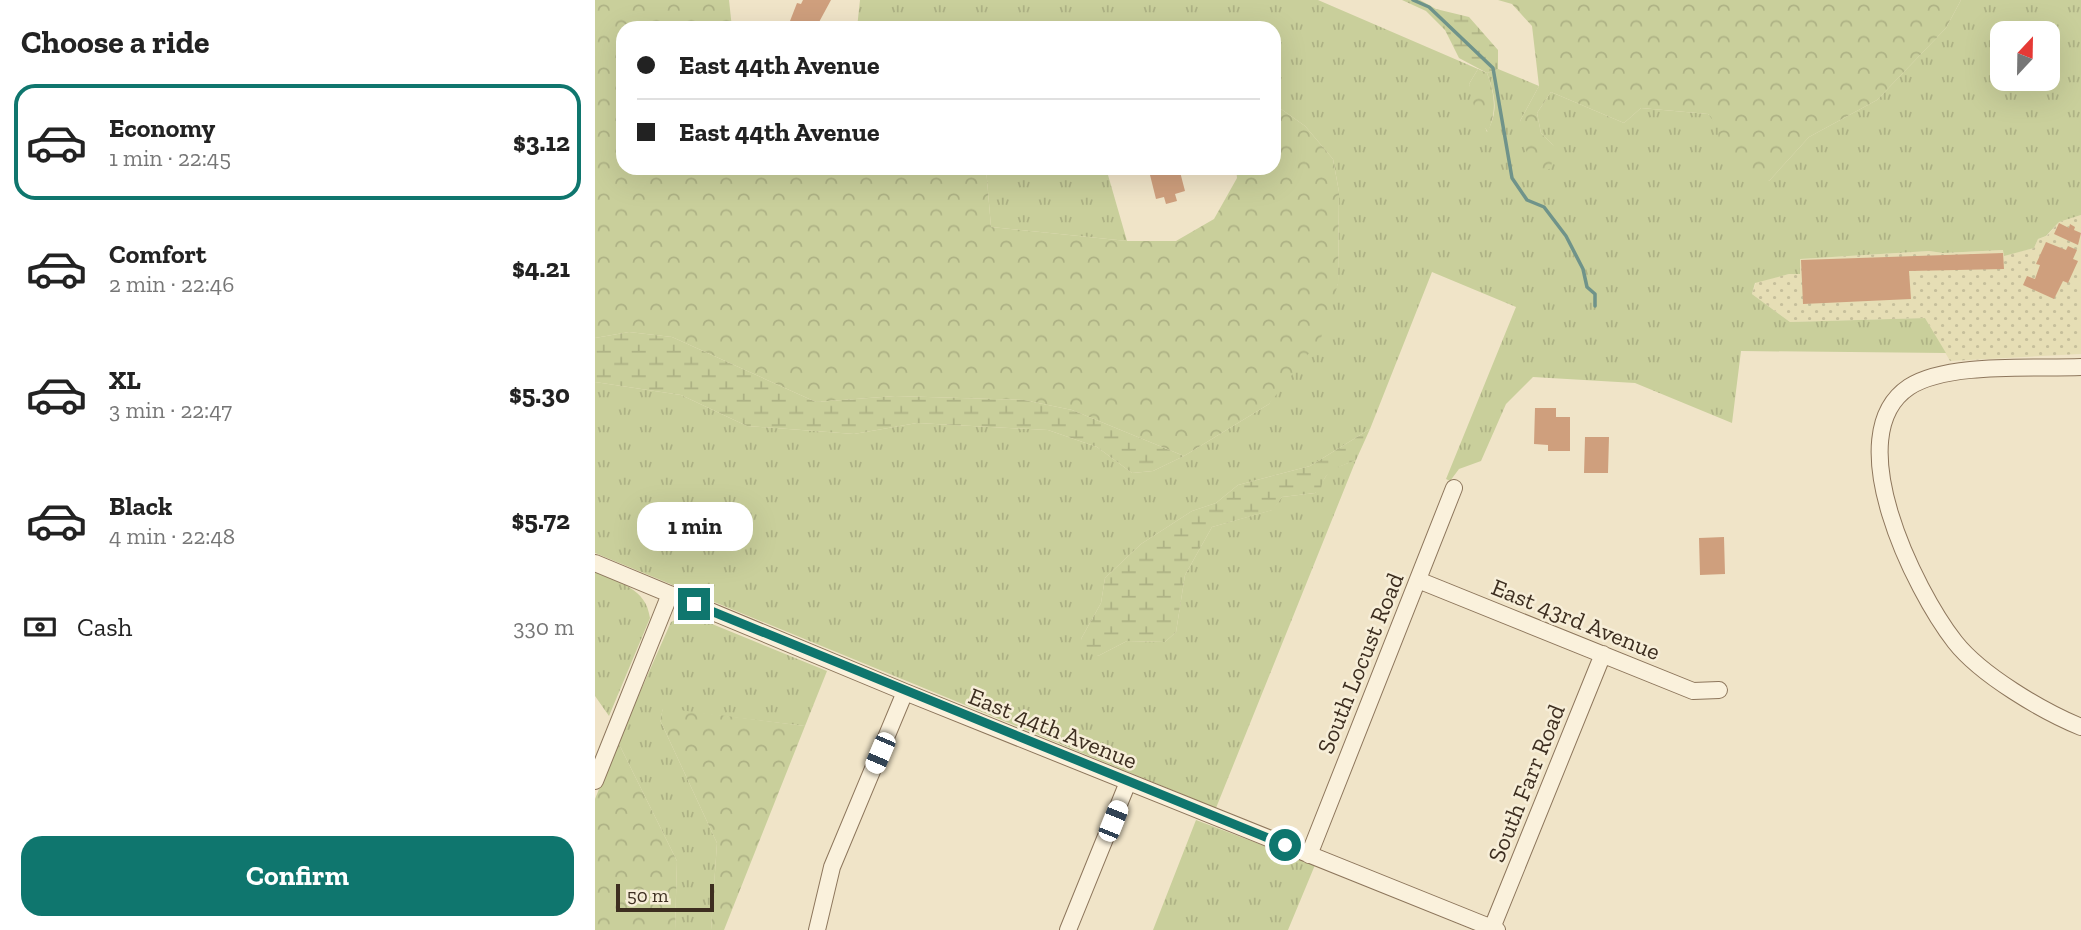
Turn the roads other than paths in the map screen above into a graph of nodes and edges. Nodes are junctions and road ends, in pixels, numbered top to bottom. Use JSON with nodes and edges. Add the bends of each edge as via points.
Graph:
{"nodes":[{"id":1,"x":2081,"y":367,"type":"edge"},
{"id":2,"x":1454,"y":488,"type":"dead end"},
{"id":3,"x":595,"y":563,"type":"edge"},
{"id":4,"x":1418,"y":580,"type":"junction"},
{"id":5,"x":670,"y":594,"type":"junction"},
{"id":6,"x":1603,"y":654,"type":"junction"},
{"id":7,"x":1719,"y":690,"type":"dead end"},
{"id":8,"x":905,"y":692,"type":"junction"},
{"id":9,"x":2081,"y":727,"type":"edge"},
{"id":10,"x":595,"y":781,"type":"edge"},
{"id":11,"x":1128,"y":782,"type":"junction"},
{"id":12,"x":1309,"y":855,"type":"junction"},
{"id":13,"x":1495,"y":929,"type":"edge"},
{"id":14,"x":817,"y":930,"type":"edge"},
{"id":15,"x":1068,"y":930,"type":"edge"}],
"edges":[{"from":1,"to":9,"type":"street","via":[[1926,377],[1906,389],[1888,410],[1879,441],[1889,516],[1913,576],[1955,643],[2014,694]]},
{"from":2,"to":4,"type":"street","name":"South Locust Road"},
{"from":3,"to":5,"type":"street","name":"East 44th Avenue"},
{"from":4,"to":6,"type":"street","name":"East 43rd Avenue"},
{"from":4,"to":12,"type":"street","name":"South Locust Road"},
{"from":5,"to":8,"type":"street","name":"East 44th Avenue"},
{"from":5,"to":10,"type":"street"},
{"from":6,"to":7,"type":"street","name":"East 43rd Avenue","via":[[1693,691]]},
{"from":6,"to":13,"type":"street","name":"South Farr Road"},
{"from":8,"to":11,"type":"street","name":"East 44th Avenue"},
{"from":8,"to":14,"type":"street","via":[[832,867]]},
{"from":11,"to":12,"type":"street","name":"East 44th Avenue"},
{"from":11,"to":15,"type":"street"},
{"from":12,"to":13,"type":"street","name":"East 44th Avenue"}]}
